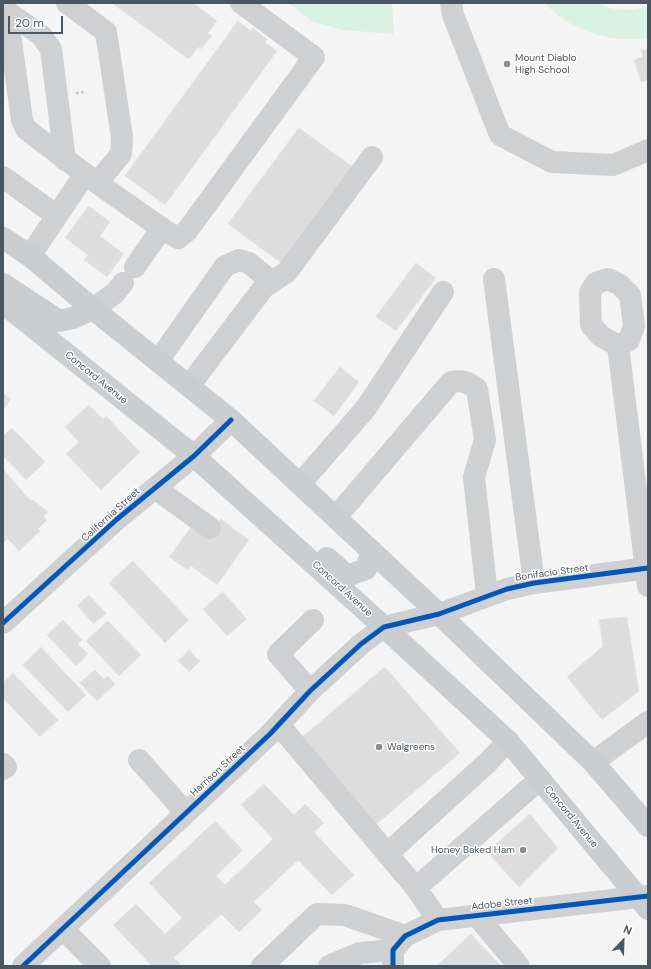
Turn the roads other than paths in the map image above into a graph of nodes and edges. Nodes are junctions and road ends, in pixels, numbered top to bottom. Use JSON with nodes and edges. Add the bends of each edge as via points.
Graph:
{"nodes":[{"id":1,"x":67,"y":3,"type":"edge"},
{"id":2,"x":241,"y":3,"type":"edge"},
{"id":3,"x":451,"y":3,"type":"edge"},
{"id":4,"x":5,"y":10,"type":"edge"},
{"id":5,"x":648,"y":150,"type":"edge"},
{"id":6,"x":372,"y":157,"type":"dead end"},
{"id":7,"x":65,"y":160,"type":"junction"},
{"id":8,"x":3,"y":177,"type":"edge"},
{"id":9,"x":91,"y":179,"type":"junction"},
{"id":10,"x":57,"y":216,"type":"junction"},
{"id":11,"x":162,"y":228,"type":"junction"},
{"id":12,"x":3,"y":238,"type":"edge"},
{"id":13,"x":30,"y":256,"type":"junction"},
{"id":14,"x":494,"y":279,"type":"dead end"},
{"id":15,"x":271,"y":282,"type":"junction"},
{"id":16,"x":3,"y":284,"type":"edge"},
{"id":17,"x":443,"y":292,"type":"dead end"},
{"id":18,"x":3,"y":302,"type":"edge"},
{"id":19,"x":93,"y":309,"type":"junction"},
{"id":20,"x":618,"y":346,"type":"dead end"},
{"id":21,"x":158,"y":361,"type":"junction"},
{"id":22,"x":189,"y":386,"type":"junction"},
{"id":23,"x":231,"y":420,"type":"junction"},
{"id":24,"x":194,"y":456,"type":"junction"},
{"id":25,"x":300,"y":484,"type":"junction"},
{"id":26,"x":155,"y":488,"type":"junction"},
{"id":27,"x":248,"y":504,"type":"junction"},
{"id":28,"x":336,"y":517,"type":"junction"},
{"id":29,"x":210,"y":528,"type":"dead end"},
{"id":30,"x":372,"y":551,"type":"junction"},
{"id":31,"x":647,"y":575,"type":"edge"},
{"id":32,"x":534,"y":583,"type":"junction"},
{"id":33,"x":487,"y":595,"type":"junction"},
{"id":34,"x":439,"y":614,"type":"junction"},
{"id":35,"x":313,"y":620,"type":"dead end"},
{"id":36,"x":3,"y":623,"type":"edge"},
{"id":37,"x":384,"y":627,"type":"junction"},
{"id":38,"x":310,"y":691,"type":"junction"},
{"id":39,"x":648,"y":722,"type":"edge"},
{"id":40,"x":279,"y":725,"type":"junction"},
{"id":41,"x":508,"y":741,"type":"junction"},
{"id":42,"x":139,"y":760,"type":"dead end"},
{"id":43,"x":594,"y":762,"type":"junction"},
{"id":44,"x":3,"y":764,"type":"edge"},
{"id":45,"x":3,"y":769,"type":"edge"},
{"id":46,"x":540,"y":779,"type":"junction"},
{"id":47,"x":186,"y":813,"type":"junction"},
{"id":48,"x":648,"y":826,"type":"edge"},
{"id":49,"x":387,"y":854,"type":"junction"},
{"id":50,"x":416,"y":888,"type":"junction"},
{"id":51,"x":645,"y":901,"type":"edge"},
{"id":52,"x":477,"y":916,"type":"junction"},
{"id":53,"x":438,"y":920,"type":"junction"},
{"id":54,"x":63,"y":929,"type":"junction"},
{"id":55,"x":397,"y":951,"type":"edge"},
{"id":56,"x":23,"y":966,"type":"edge"},
{"id":57,"x":100,"y":966,"type":"edge"},
{"id":58,"x":262,"y":966,"type":"edge"},
{"id":59,"x":329,"y":966,"type":"edge"},
{"id":60,"x":519,"y":966,"type":"edge"}],
"edges":[{"from":1,"to":9,"type":"street","via":[[106,32],[122,137],[121,154]]},
{"from":2,"to":11,"type":"street","via":[[314,57],[187,231],[178,238]]},
{"from":3,"to":5,"type":"street","via":[[453,15],[500,135],[552,162],[613,165]]},
{"from":4,"to":7,"type":"street","via":[[22,120],[26,130]]},
{"from":4,"to":7,"type":"street","via":[[42,35],[51,49]]},
{"from":6,"to":15,"type":"street","via":[[287,272]]},
{"from":7,"to":9,"type":"street"},
{"from":8,"to":10,"type":"street"},
{"from":9,"to":10,"type":"street"},
{"from":9,"to":11,"type":"street"},
{"from":10,"to":13,"type":"street"},
{"from":11,"to":19,"type":"street","via":[[115,293]]},
{"from":12,"to":13,"type":"main road"},
{"from":13,"to":19,"type":"main road"},
{"from":14,"to":32,"type":"street"},
{"from":15,"to":21,"type":"street","via":[[249,263],[239,260],[225,266]]},
{"from":15,"to":22,"type":"street","via":[[264,287]]},
{"from":16,"to":19,"type":"main road","via":[[59,321]]},
{"from":17,"to":25,"type":"street","via":[[366,408]]},
{"from":18,"to":24,"type":"main road","name":"Concord Avenue"},
{"from":19,"to":21,"type":"main road"},
{"from":20,"to":31,"type":"street"},
{"from":21,"to":22,"type":"main road"},
{"from":22,"to":23,"type":"main road"},
{"from":23,"to":24,"type":"street","name":"California Street"},
{"from":23,"to":25,"type":"main road"},
{"from":24,"to":26,"type":"street","name":"California Street"},
{"from":24,"to":27,"type":"main road","name":"Concord Avenue"},
{"from":25,"to":28,"type":"main road"},
{"from":26,"to":29,"type":"street"},
{"from":26,"to":36,"type":"street","name":"California Street"},
{"from":27,"to":30,"type":"main road","via":[[287,520],[346,576],[366,569]]},
{"from":27,"to":37,"type":"main road","name":"Concord Avenue"},
{"from":28,"to":30,"type":"main road"},
{"from":28,"to":33,"type":"street","via":[[451,382],[460,380],[470,383],[477,389],[485,440],[474,477]]},
{"from":30,"to":34,"type":"main road"},
{"from":31,"to":32,"type":"street","name":"Bonifacio Street"},
{"from":32,"to":33,"type":"street","name":"Bonifacio Street"},
{"from":33,"to":34,"type":"street","name":"Bonifacio Street"},
{"from":34,"to":37,"type":"street","name":"Harrison Street"},
{"from":34,"to":43,"type":"main road"},
{"from":35,"to":38,"type":"street","via":[[278,654]]},
{"from":37,"to":38,"type":"street","name":"Harrison Street","via":[[361,644]]},
{"from":37,"to":41,"type":"main road","name":"Concord Avenue"},
{"from":38,"to":40,"type":"street","name":"Harrison Street"},
{"from":39,"to":43,"type":"street"},
{"from":40,"to":47,"type":"street","name":"Harrison Street"},
{"from":40,"to":49,"type":"street"},
{"from":41,"to":46,"type":"main road","name":"Concord Avenue"},
{"from":41,"to":49,"type":"street"},
{"from":42,"to":47,"type":"street"},
{"from":43,"to":48,"type":"main road"},
{"from":44,"to":45,"type":"street","via":[[6,766]]},
{"from":46,"to":50,"type":"street"},
{"from":46,"to":51,"type":"main road","name":"Concord Avenue"},
{"from":47,"to":54,"type":"street","name":"Harrison Street"},
{"from":49,"to":50,"type":"street"},
{"from":50,"to":53,"type":"street"},
{"from":51,"to":52,"type":"street","name":"Adobe Street"},
{"from":52,"to":53,"type":"street","name":"Adobe Street"},
{"from":52,"to":60,"type":"street"},
{"from":53,"to":55,"type":"street","name":"Adobe Street"},
{"from":54,"to":56,"type":"street","name":"Harrison Street"},
{"from":54,"to":57,"type":"street"},
{"from":55,"to":58,"type":"street","via":[[345,915],[317,914]]},
{"from":55,"to":59,"type":"street","via":[[360,953]]}]}
